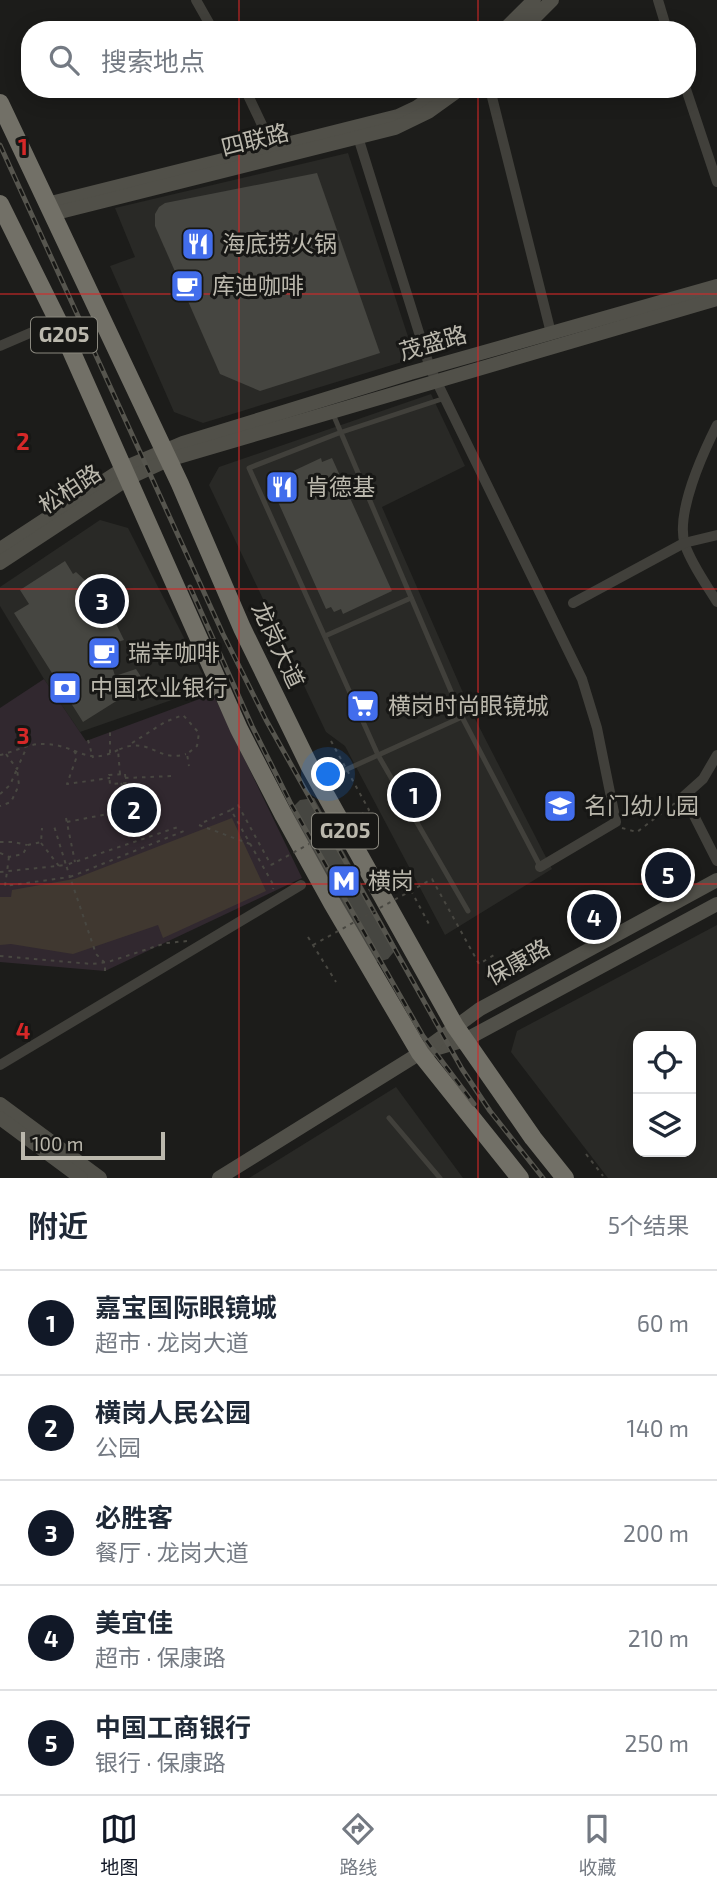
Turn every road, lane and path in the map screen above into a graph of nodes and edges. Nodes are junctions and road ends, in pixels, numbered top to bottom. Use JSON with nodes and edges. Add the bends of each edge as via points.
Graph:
{"nodes":[{"id":1,"x":196,"y":0,"type":"edge"},
{"id":2,"x":534,"y":0,"type":"edge"},
{"id":3,"x":552,"y":0,"type":"edge"},
{"id":4,"x":658,"y":0,"type":"edge"},
{"id":5,"x":207,"y":21,"type":"edge"},
{"id":6,"x":513,"y":21,"type":"edge"},
{"id":7,"x":531,"y":21,"type":"edge"},
{"id":8,"x":664,"y":21,"type":"edge"},
{"id":9,"x":249,"y":98,"type":"edge"},
{"id":10,"x":430,"y":98,"type":"edge"},
{"id":11,"x":449,"y":98,"type":"edge"},
{"id":12,"x":492,"y":98,"type":"edge"},
{"id":13,"x":690,"y":98,"type":"edge"},
{"id":14,"x":0,"y":103,"type":"edge"},
{"id":15,"x":358,"y":137,"type":"junction"},
{"id":16,"x":273,"y":148,"type":"junction"},
{"id":17,"x":717,"y":182,"type":"edge"},
{"id":18,"x":0,"y":204,"type":"edge"},
{"id":19,"x":50,"y":209,"type":"junction"},
{"id":20,"x":717,"y":286,"type":"edge"},
{"id":21,"x":717,"y":299,"type":"edge"},
{"id":22,"x":58,"y":321,"type":"junction"},
{"id":23,"x":551,"y":333,"type":"junction"},
{"id":24,"x":0,"y":346,"type":"edge"},
{"id":25,"x":433,"y":374,"type":"junction"},
{"id":26,"x":445,"y":398,"type":"junction"},
{"id":27,"x":332,"y":411,"type":"junction"},
{"id":28,"x":717,"y":425,"type":"edge"},
{"id":29,"x":340,"y":433,"type":"junction"},
{"id":30,"x":166,"y":455,"type":"junction"},
{"id":31,"x":126,"y":473,"type":"junction"},
{"id":32,"x":717,"y":535,"type":"edge"},
{"id":33,"x":684,"y":542,"type":"junction"},
{"id":34,"x":0,"y":548,"type":"edge"},
{"id":35,"x":0,"y":563,"type":"edge"},
{"id":36,"x":411,"y":598,"type":"junction"},
{"id":37,"x":717,"y":602,"type":"edge"},
{"id":38,"x":573,"y":603,"type":"dead end"},
{"id":39,"x":325,"y":636,"type":"junction"},
{"id":40,"x":462,"y":717,"type":"junction"},
{"id":41,"x":110,"y":732,"type":"dead end"},
{"id":42,"x":88,"y":740,"type":"dead end"},
{"id":43,"x":331,"y":741,"type":"dead end"},
{"id":44,"x":132,"y":743,"type":"junction"},
{"id":45,"x":26,"y":748,"type":"junction"},
{"id":46,"x":73,"y":749,"type":"junction"},
{"id":47,"x":118,"y":750,"type":"junction"},
{"id":48,"x":6,"y":754,"type":"junction"},
{"id":49,"x":110,"y":754,"type":"junction"},
{"id":50,"x":187,"y":754,"type":"junction"},
{"id":51,"x":0,"y":755,"type":"edge"},
{"id":52,"x":85,"y":755,"type":"junction"},
{"id":53,"x":378,"y":755,"type":"junction"},
{"id":54,"x":717,"y":755,"type":"edge"},
{"id":55,"x":77,"y":756,"type":"junction"},
{"id":56,"x":93,"y":759,"type":"junction"},
{"id":57,"x":189,"y":766,"type":"dead end"},
{"id":58,"x":17,"y":769,"type":"junction"},
{"id":59,"x":120,"y":774,"type":"junction"},
{"id":60,"x":173,"y":776,"type":"dead end"},
{"id":61,"x":110,"y":778,"type":"junction"},
{"id":62,"x":125,"y":778,"type":"junction"},
{"id":63,"x":121,"y":783,"type":"junction"},
{"id":64,"x":318,"y":783,"type":"junction"},
{"id":65,"x":0,"y":794,"type":"edge"},
{"id":66,"x":684,"y":796,"type":"junction"},
{"id":67,"x":0,"y":806,"type":"edge"},
{"id":68,"x":133,"y":809,"type":"junction"},
{"id":69,"x":231,"y":810,"type":"junction"},
{"id":70,"x":204,"y":822,"type":"dead end"},
{"id":71,"x":616,"y":822,"type":"junction"},
{"id":72,"x":198,"y":825,"type":"dead end"},
{"id":73,"x":181,"y":826,"type":"dead end"},
{"id":74,"x":54,"y":827,"type":"dead end"},
{"id":75,"x":42,"y":828,"type":"dead end"},
{"id":76,"x":184,"y":831,"type":"dead end"},
{"id":77,"x":332,"y":831,"type":"dead end"},
{"id":78,"x":145,"y":838,"type":"junction"},
{"id":79,"x":0,"y":842,"type":"edge"},
{"id":80,"x":41,"y":842,"type":"junction"},
{"id":81,"x":251,"y":844,"type":"junction"},
{"id":82,"x":309,"y":844,"type":"dead end"},
{"id":83,"x":28,"y":845,"type":"junction"},
{"id":84,"x":0,"y":853,"type":"edge"},
{"id":85,"x":9,"y":857,"type":"junction"},
{"id":86,"x":717,"y":861,"type":"edge"},
{"id":87,"x":75,"y":863,"type":"junction"},
{"id":88,"x":66,"y":865,"type":"junction"},
{"id":89,"x":59,"y":866,"type":"junction"},
{"id":90,"x":540,"y":867,"type":"joint"},
{"id":91,"x":0,"y":872,"type":"edge"},
{"id":92,"x":6,"y":873,"type":"junction"},
{"id":93,"x":70,"y":877,"type":"junction"},
{"id":94,"x":717,"y":880,"type":"edge"},
{"id":95,"x":407,"y":883,"type":"dead end"},
{"id":96,"x":301,"y":885,"type":"dead end"},
{"id":97,"x":0,"y":886,"type":"edge"},
{"id":98,"x":5,"y":886,"type":"junction"},
{"id":99,"x":411,"y":891,"type":"junction"},
{"id":100,"x":273,"y":895,"type":"dead end"},
{"id":101,"x":717,"y":904,"type":"edge"},
{"id":102,"x":468,"y":911,"type":"dead end"},
{"id":103,"x":431,"y":928,"type":"dead end"},
{"id":104,"x":308,"y":937,"type":"dead end"},
{"id":105,"x":190,"y":941,"type":"dead end"},
{"id":106,"x":313,"y":945,"type":"junction"},
{"id":107,"x":96,"y":954,"type":"junction"},
{"id":108,"x":494,"y":955,"type":"dead end"},
{"id":109,"x":0,"y":956,"type":"edge"},
{"id":110,"x":105,"y":963,"type":"junction"},
{"id":111,"x":92,"y":964,"type":"junction"},
{"id":112,"x":105,"y":971,"type":"dead end"},
{"id":113,"x":336,"y":982,"type":"dead end"},
{"id":114,"x":460,"y":1033,"type":"junction"},
{"id":115,"x":420,"y":1053,"type":"junction"},
{"id":116,"x":0,"y":1065,"type":"edge"},
{"id":117,"x":0,"y":1104,"type":"edge"},
{"id":118,"x":0,"y":1118,"type":"edge"},
{"id":119,"x":389,"y":1118,"type":"dead end"},
{"id":120,"x":586,"y":1154,"type":"dead end"},
{"id":121,"x":603,"y":1177,"type":"edge"},
{"id":122,"x":81,"y":1178,"type":"edge"},
{"id":123,"x":100,"y":1178,"type":"edge"},
{"id":124,"x":219,"y":1178,"type":"edge"},
{"id":125,"x":440,"y":1178,"type":"edge"},
{"id":126,"x":520,"y":1178,"type":"edge"},
{"id":127,"x":565,"y":1178,"type":"edge"}],
"edges":[{"from":1,"to":5,"type":"street"},
{"from":2,"to":6,"type":"street"},
{"from":3,"to":7,"type":"street"},
{"from":4,"to":8,"type":"street"},
{"from":9,"to":16,"type":"street"},
{"from":10,"to":16,"type":"street","name":"四联路","via":[[398,116]]},
{"from":11,"to":15,"type":"street","name":"四联路","via":[[411,121]]},
{"from":12,"to":23,"type":"street"},
{"from":13,"to":17,"type":"street"},
{"from":14,"to":19,"type":"highway","name":"龙岗大道","number":"G205"},
{"from":15,"to":19,"type":"street","name":"四联路"},
{"from":15,"to":25,"type":"street"},
{"from":16,"to":19,"type":"street","name":"四联路"},
{"from":18,"to":22,"type":"highway","number":"G205"},
{"from":19,"to":30,"type":"highway","name":"龙岗大道","number":"G205"},
{"from":20,"to":23,"type":"street","name":"茂盛路"},
{"from":21,"to":25,"type":"street","name":"茂盛路"},
{"from":22,"to":24,"type":"street"},
{"from":22,"to":31,"type":"highway","number":"G205"},
{"from":23,"to":25,"type":"street","name":"茂盛路"},
{"from":25,"to":26,"type":"street"},
{"from":25,"to":27,"type":"street","name":"茂盛路"},
{"from":25,"to":30,"type":"street","name":"茂盛路"},
{"from":26,"to":29,"type":"lane"},
{"from":26,"to":71,"type":"street","via":[[582,679]]},
{"from":27,"to":29,"type":"lane"},
{"from":27,"to":30,"type":"street","name":"茂盛路"},
{"from":28,"to":33,"type":"street","via":[[694,477]]},
{"from":29,"to":36,"type":"lane"},
{"from":29,"to":39,"type":"lane","via":[[249,468]]},
{"from":30,"to":31,"type":"street","name":"松柏路"},
{"from":30,"to":64,"type":"highway","name":"龙岗大道","number":"G205","via":[[242,628]]},
{"from":31,"to":34,"type":"street","name":"松柏路"},
{"from":31,"to":35,"type":"street","name":"松柏路"},
{"from":31,"to":115,"type":"highway","number":"G205","via":[[246,742],[332,903]]},
{"from":32,"to":33,"type":"street"},
{"from":33,"to":37,"type":"street"},
{"from":33,"to":38,"type":"street"},
{"from":36,"to":39,"type":"lane"},
{"from":36,"to":40,"type":"lane"},
{"from":39,"to":53,"type":"lane"},
{"from":40,"to":53,"type":"lane"},
{"from":40,"to":90,"type":"lane"},
{"from":41,"to":49,"type":"path"},
{"from":42,"to":56,"type":"path"},
{"from":43,"to":77,"type":"path","bridge":true,"via":[[369,810]]},
{"from":44,"to":47,"type":"path"},
{"from":44,"to":50,"type":"path","via":[[163,755]]},
{"from":44,"to":50,"type":"path","via":[[183,715],[199,733],[197,746]]},
{"from":45,"to":46,"type":"path","via":[[41,743]]},
{"from":45,"to":48,"type":"path"},
{"from":45,"to":58,"type":"path"},
{"from":46,"to":52,"type":"path"},
{"from":46,"to":55,"type":"path"},
{"from":47,"to":49,"type":"path"},
{"from":47,"to":59,"type":"path"},
{"from":48,"to":51,"type":"path"},
{"from":48,"to":58,"type":"path"},
{"from":49,"to":56,"type":"path"},
{"from":50,"to":57,"type":"path"},
{"from":52,"to":55,"type":"path"},
{"from":52,"to":56,"type":"path"},
{"from":53,"to":64,"type":"lane"},
{"from":53,"to":102,"type":"lane"},
{"from":54,"to":66,"type":"street","via":[[703,779]]},
{"from":55,"to":61,"type":"path","via":[[67,784]]},
{"from":58,"to":65,"type":"path"},
{"from":58,"to":67,"type":"path","via":[[19,785],[11,802]]},
{"from":59,"to":61,"type":"path"},
{"from":59,"to":62,"type":"path"},
{"from":60,"to":62,"type":"path"},
{"from":61,"to":63,"type":"path","via":[[110,784]]},
{"from":62,"to":63,"type":"path"},
{"from":63,"to":68,"type":"path"},
{"from":64,"to":114,"type":"highway","name":"龙岗大道","number":"G205"},
{"from":66,"to":71,"type":"path","via":[[637,832],[624,830]]},
{"from":66,"to":86,"type":"street"},
{"from":68,"to":78,"type":"path"},
{"from":68,"to":87,"type":"path","via":[[66,820]]},
{"from":69,"to":70,"type":"path"},
{"from":69,"to":81,"type":"path"},
{"from":69,"to":82,"type":"path","bridge":true,"via":[[238,805],[271,865]]},
{"from":71,"to":90,"type":"street"},
{"from":72,"to":81,"type":"path"},
{"from":73,"to":78,"type":"path"},
{"from":74,"to":88,"type":"path"},
{"from":75,"to":80,"type":"path"},
{"from":76,"to":93,"type":"path"},
{"from":78,"to":87,"type":"path"},
{"from":79,"to":83,"type":"path"},
{"from":80,"to":83,"type":"path"},
{"from":80,"to":89,"type":"path"},
{"from":81,"to":100,"type":"path","via":[[274,886]]},
{"from":83,"to":85,"type":"path","via":[[23,854]]},
{"from":84,"to":85,"type":"path"},
{"from":85,"to":92,"type":"path"},
{"from":87,"to":88,"type":"path"},
{"from":88,"to":89,"type":"path"},
{"from":88,"to":93,"type":"path"},
{"from":89,"to":92,"type":"path"},
{"from":91,"to":92,"type":"path"},
{"from":92,"to":98,"type":"path"},
{"from":93,"to":98,"type":"path"},
{"from":93,"to":107,"type":"path"},
{"from":94,"to":114,"type":"street","name":"保康路","via":[[480,1009]]},
{"from":95,"to":99,"type":"path","bridge":true},
{"from":96,"to":116,"type":"street"},
{"from":97,"to":98,"type":"path"},
{"from":99,"to":103,"type":"path"},
{"from":99,"to":106,"type":"path","bridge":true},
{"from":99,"to":108,"type":"path","bridge":true,"via":[[432,878],[479,964]]},
{"from":101,"to":114,"type":"street","name":"保康路"},
{"from":104,"to":106,"type":"path","bridge":true},
{"from":105,"to":110,"type":"path","via":[[166,943]]},
{"from":106,"to":113,"type":"path"},
{"from":107,"to":110,"type":"path"},
{"from":107,"to":111,"type":"path"},
{"from":109,"to":111,"type":"path"},
{"from":110,"to":111,"type":"path"},
{"from":110,"to":112,"type":"path"},
{"from":114,"to":115,"type":"street","name":"保康路"},
{"from":114,"to":127,"type":"highway","name":"龙岗大道","number":"G205"},
{"from":115,"to":124,"type":"street","name":"保康路"},
{"from":115,"to":126,"type":"highway","number":"G205"},
{"from":117,"to":123,"type":"street"},
{"from":118,"to":122,"type":"street"},
{"from":119,"to":125,"type":"lane"},
{"from":120,"to":121,"type":"path"}]}
